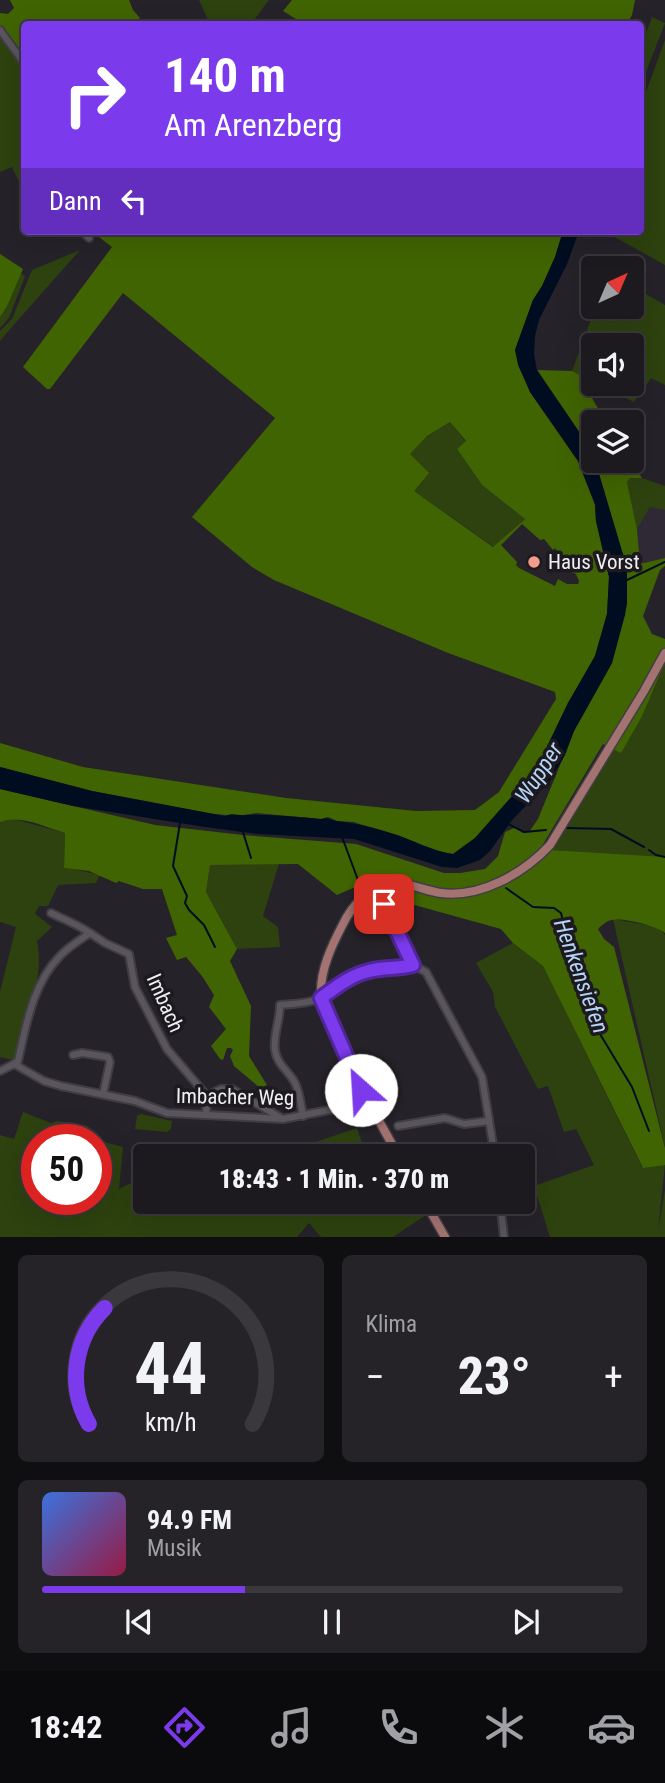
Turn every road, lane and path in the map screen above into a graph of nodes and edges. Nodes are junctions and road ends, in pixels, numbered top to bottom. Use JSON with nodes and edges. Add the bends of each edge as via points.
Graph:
{"nodes":[{"id":1,"x":0,"y":30,"type":"edge"},
{"id":2,"x":21,"y":59,"type":"edge"},
{"id":3,"x":87,"y":235,"type":"edge"},
{"id":4,"x":89,"y":237,"type":"dead end"},
{"id":5,"x":665,"y":653,"type":"edge"},
{"id":6,"x":384,"y":904,"type":"dead end"},
{"id":7,"x":51,"y":913,"type":"dead end"},
{"id":8,"x":90,"y":933,"type":"junction"},
{"id":9,"x":413,"y":965,"type":"junction"},
{"id":10,"x":321,"y":998,"type":"junction"},
{"id":11,"x":73,"y":1055,"type":"dead end"},
{"id":12,"x":14,"y":1064,"type":"junction"},
{"id":13,"x":0,"y":1071,"type":"edge"},
{"id":14,"x":103,"y":1094,"type":"junction"},
{"id":15,"x":207,"y":1096,"type":"junction"},
{"id":16,"x":367,"y":1100,"type":"junction"},
{"id":17,"x":206,"y":1115,"type":"junction"},
{"id":18,"x":303,"y":1116,"type":"junction"},
{"id":19,"x":283,"y":1119,"type":"junction"},
{"id":20,"x":489,"y":1121,"type":"junction"},
{"id":21,"x":398,"y":1126,"type":"dead end"},
{"id":22,"x":392,"y":1144,"type":"edge"},
{"id":23,"x":493,"y":1144,"type":"edge"},
{"id":24,"x":432,"y":1214,"type":"edge"},
{"id":25,"x":501,"y":1214,"type":"edge"},
{"id":26,"x":445,"y":1237,"type":"edge"},
{"id":27,"x":504,"y":1237,"type":"edge"}],
"edges":[{"from":1,"to":2,"type":"street"},
{"from":3,"to":4,"type":"street"},
{"from":5,"to":10,"type":"main road","via":[[550,845],[497,882],[470,892],[444,893],[390,884],[365,895],[350,910],[336,937],[323,970]]},
{"from":6,"to":9,"type":"street"},
{"from":7,"to":8,"type":"street","name":"Imbach"},
{"from":8,"to":12,"type":"street","via":[[62,953],[42,980]]},
{"from":8,"to":15,"type":"street","name":"Imbach","via":[[129,954],[135,987],[167,1049]]},
{"from":9,"to":10,"type":"street","via":[[370,970]]},
{"from":9,"to":20,"type":"street","via":[[426,972],[482,1077]]},
{"from":10,"to":16,"type":"main road"},
{"from":10,"to":18,"type":"street","via":[[280,1005],[275,1036],[275,1052],[297,1086]]},
{"from":11,"to":14,"type":"street","via":[[108,1057]]},
{"from":12,"to":13,"type":"street"},
{"from":12,"to":14,"type":"street","name":"Imbacher Weg","via":[[44,1081]]},
{"from":14,"to":17,"type":"street","name":"Imbacher Weg","via":[[167,1113]]},
{"from":15,"to":17,"type":"street"},
{"from":15,"to":19,"type":"street","via":[[232,1089]]},
{"from":16,"to":18,"type":"street","name":"Imbacher Weg"},
{"from":16,"to":22,"type":"main road"},
{"from":17,"to":19,"type":"street","name":"Imbacher Weg"},
{"from":18,"to":19,"type":"street","name":"Imbacher Weg"},
{"from":20,"to":21,"type":"street","via":[[464,1124],[445,1118]]},
{"from":20,"to":23,"type":"street"},
{"from":24,"to":26,"type":"main road"},
{"from":25,"to":27,"type":"street"}]}
